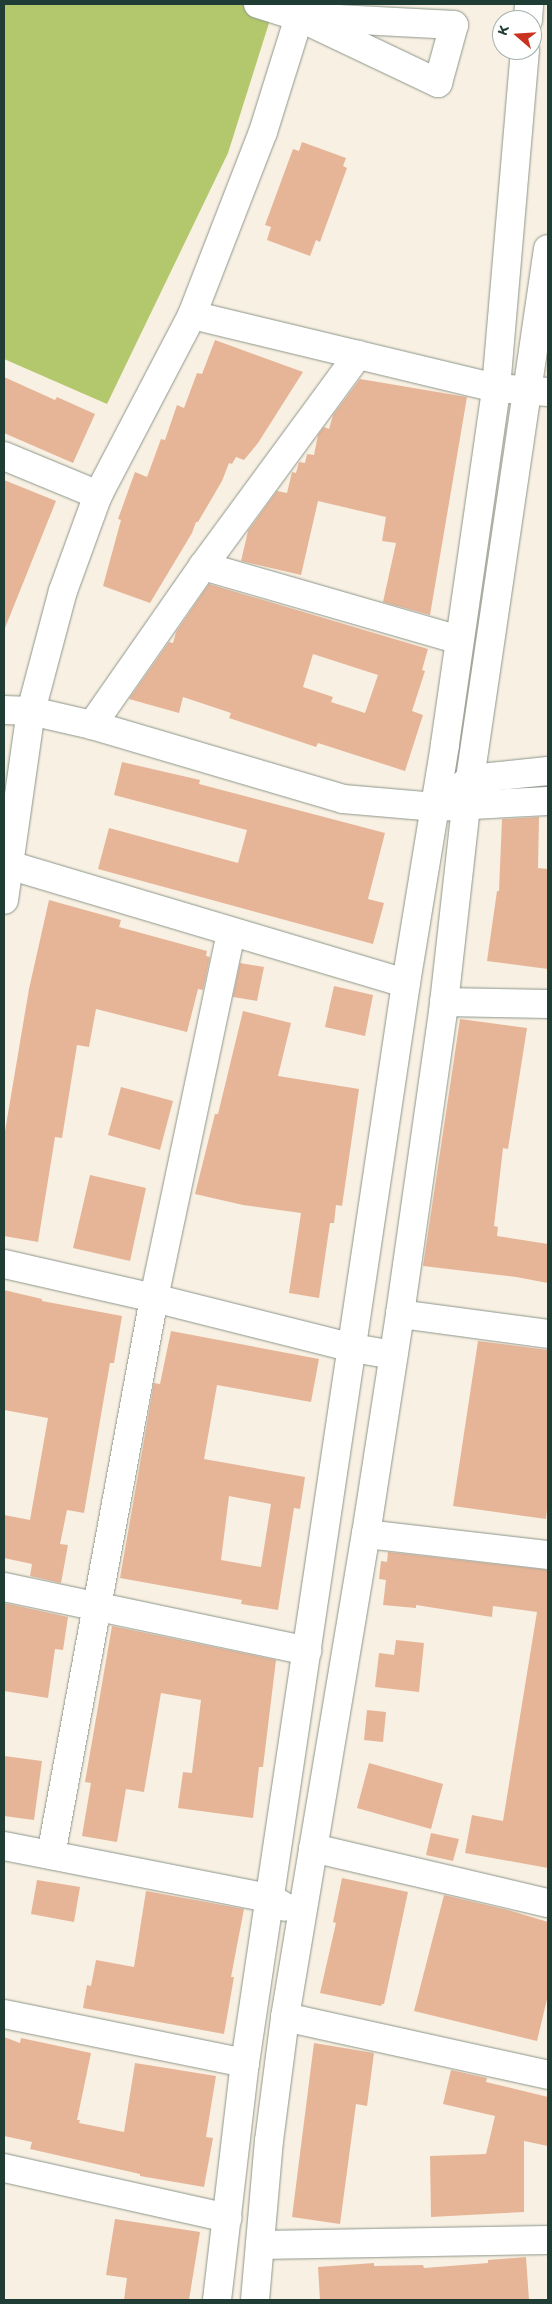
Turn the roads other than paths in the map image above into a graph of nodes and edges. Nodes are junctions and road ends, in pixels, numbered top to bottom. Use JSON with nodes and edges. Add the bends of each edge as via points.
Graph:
{"nodes":[{"id":1,"x":258,"y":4,"type":"edge"},
{"id":2,"x":301,"y":10,"type":"edge"},
{"id":3,"x":524,"y":60,"type":"edge"},
{"id":4,"x":548,"y":249,"type":"edge"},
{"id":5,"x":192,"y":315,"type":"junction"},
{"id":6,"x":358,"y":355,"type":"junction"},
{"id":7,"x":496,"y":388,"type":"junction"},
{"id":8,"x":538,"y":392,"type":"edge"},
{"id":9,"x":4,"y":456,"type":"edge"},
{"id":10,"x":98,"y":495,"type":"junction"},
{"id":11,"x":203,"y":566,"type":"junction"},
{"id":12,"x":459,"y":640,"type":"junction"},
{"id":13,"x":4,"y":710,"type":"edge"},
{"id":14,"x":31,"y":711,"type":"junction"},
{"id":15,"x":92,"y":725,"type":"junction"},
{"id":16,"x":548,"y":772,"type":"edge"},
{"id":17,"x":470,"y":779,"type":"junction"},
{"id":18,"x":548,"y":802,"type":"edge"},
{"id":19,"x":466,"y":806,"type":"junction"},
{"id":20,"x":436,"y":807,"type":"junction"},
{"id":21,"x":9,"y":865,"type":"junction"},
{"id":22,"x":4,"y":900,"type":"edge"},
{"id":23,"x":232,"y":932,"type":"junction"},
{"id":24,"x":406,"y":983,"type":"junction"},
{"id":25,"x":444,"y":1002,"type":"junction"},
{"id":26,"x":548,"y":1004,"type":"edge"},
{"id":27,"x":4,"y":1264,"type":"edge"},
{"id":28,"x":154,"y":1298,"type":"junction"},
{"id":29,"x":400,"y":1314,"type":"junction"},
{"id":30,"x":548,"y":1334,"type":"edge"},
{"id":31,"x":353,"y":1348,"type":"junction"},
{"id":32,"x":393,"y":1354,"type":"junction"},
{"id":33,"x":366,"y":1534,"type":"junction"},
{"id":34,"x":548,"y":1556,"type":"edge"},
{"id":35,"x":4,"y":1587,"type":"edge"},
{"id":36,"x":98,"y":1607,"type":"junction"},
{"id":37,"x":307,"y":1651,"type":"junction"},
{"id":38,"x":4,"y":1846,"type":"edge"},
{"id":39,"x":313,"y":1848,"type":"junction"},
{"id":40,"x":51,"y":1856,"type":"junction"},
{"id":41,"x":270,"y":1898,"type":"junction"},
{"id":42,"x":548,"y":1903,"type":"edge"},
{"id":43,"x":302,"y":1918,"type":"junction"},
{"id":44,"x":4,"y":2014,"type":"edge"},
{"id":45,"x":285,"y":2017,"type":"junction"},
{"id":46,"x":245,"y":2063,"type":"junction"},
{"id":47,"x":548,"y":2075,"type":"edge"},
{"id":48,"x":4,"y":2168,"type":"edge"},
{"id":49,"x":227,"y":2218,"type":"junction"},
{"id":50,"x":548,"y":2240,"type":"edge"},
{"id":51,"x":260,"y":2245,"type":"junction"},
{"id":52,"x":217,"y":2300,"type":"edge"},
{"id":53,"x":255,"y":2300,"type":"edge"}],
"edges":[{"from":1,"to":2,"type":"street"},
{"from":2,"to":2,"type":"street","via":[[438,83],[454,25],[328,18]]},
{"from":2,"to":5,"type":"street","via":[[263,132]]},
{"from":3,"to":7,"type":"street"},
{"from":4,"to":8,"type":"street"},
{"from":5,"to":6,"type":"street"},
{"from":5,"to":10,"type":"street"},
{"from":6,"to":7,"type":"street"},
{"from":6,"to":11,"type":"street"},
{"from":7,"to":8,"type":"street"},
{"from":7,"to":12,"type":"street"},
{"from":8,"to":17,"type":"street"},
{"from":9,"to":10,"type":"street"},
{"from":10,"to":14,"type":"street","via":[[63,591]]},
{"from":11,"to":12,"type":"street"},
{"from":11,"to":15,"type":"street"},
{"from":12,"to":20,"type":"street"},
{"from":13,"to":14,"type":"street"},
{"from":14,"to":15,"type":"street"},
{"from":14,"to":21,"type":"street"},
{"from":15,"to":20,"type":"street","via":[[343,799]]},
{"from":16,"to":17,"type":"street"},
{"from":17,"to":19,"type":"street"},
{"from":17,"to":20,"type":"street"},
{"from":18,"to":19,"type":"street"},
{"from":19,"to":20,"type":"street"},
{"from":19,"to":25,"type":"street"},
{"from":20,"to":24,"type":"street"},
{"from":21,"to":22,"type":"street"},
{"from":21,"to":23,"type":"street"},
{"from":23,"to":24,"type":"street"},
{"from":23,"to":28,"type":"street"},
{"from":24,"to":31,"type":"street"},
{"from":25,"to":26,"type":"street"},
{"from":25,"to":29,"type":"street"},
{"from":27,"to":28,"type":"street"},
{"from":28,"to":31,"type":"street"},
{"from":28,"to":36,"type":"street"},
{"from":29,"to":30,"type":"street"},
{"from":29,"to":32,"type":"street"},
{"from":31,"to":32,"type":"street"},
{"from":31,"to":37,"type":"street"},
{"from":32,"to":33,"type":"street"},
{"from":33,"to":34,"type":"street"},
{"from":33,"to":39,"type":"street"},
{"from":35,"to":36,"type":"street"},
{"from":36,"to":37,"type":"street"},
{"from":36,"to":40,"type":"street"},
{"from":37,"to":41,"type":"street"},
{"from":38,"to":40,"type":"street"},
{"from":39,"to":42,"type":"street"},
{"from":39,"to":43,"type":"street"},
{"from":40,"to":41,"type":"street"},
{"from":41,"to":43,"type":"street"},
{"from":41,"to":46,"type":"street"},
{"from":43,"to":45,"type":"street"},
{"from":44,"to":46,"type":"street"},
{"from":45,"to":47,"type":"street"},
{"from":45,"to":51,"type":"street"},
{"from":46,"to":49,"type":"street"},
{"from":48,"to":49,"type":"street"},
{"from":49,"to":52,"type":"street"},
{"from":50,"to":51,"type":"street"},
{"from":51,"to":53,"type":"street"}]}
